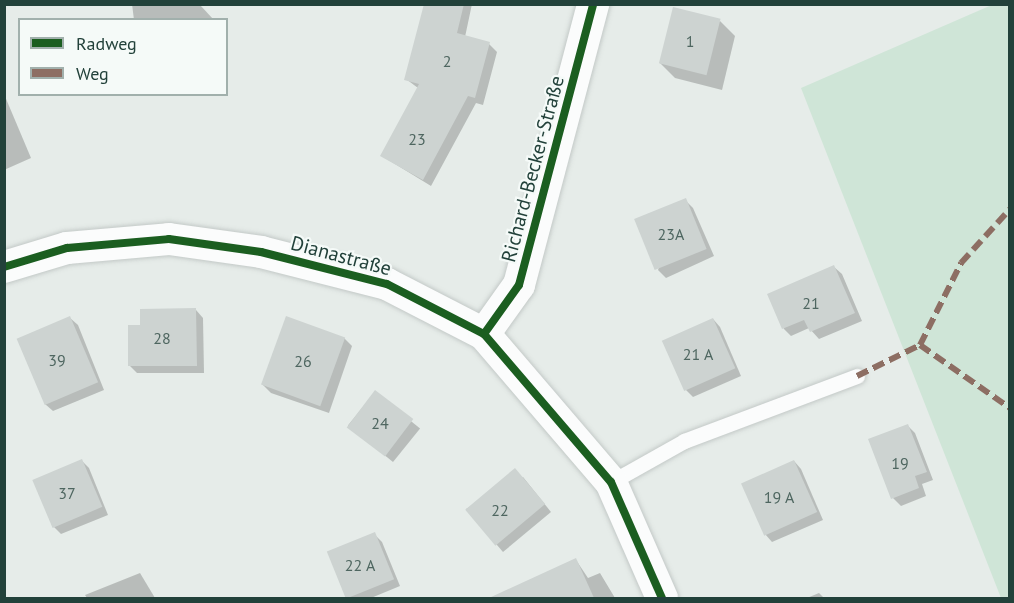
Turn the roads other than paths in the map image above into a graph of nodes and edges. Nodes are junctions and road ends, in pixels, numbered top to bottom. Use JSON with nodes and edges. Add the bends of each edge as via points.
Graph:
{"nodes":[{"id":1,"x":593,"y":4,"type":"edge"},
{"id":2,"x":4,"y":267,"type":"edge"},
{"id":3,"x":484,"y":334,"type":"junction"},
{"id":4,"x":857,"y":376,"type":"dead end"},
{"id":5,"x":612,"y":482,"type":"junction"},
{"id":6,"x":662,"y":598,"type":"edge"}],
"edges":[{"from":1,"to":3,"type":"street","name":"Richard-Becker-Straße","via":[[519,285]]},
{"from":2,"to":3,"type":"street","name":"Dianastraße","via":[[67,248],[169,239],[261,252],[387,284]]},
{"from":3,"to":5,"type":"street","name":"Dianastraße"},
{"from":4,"to":5,"type":"lane","via":[[684,441]]},
{"from":5,"to":6,"type":"street","name":"Dianastraße"}]}
